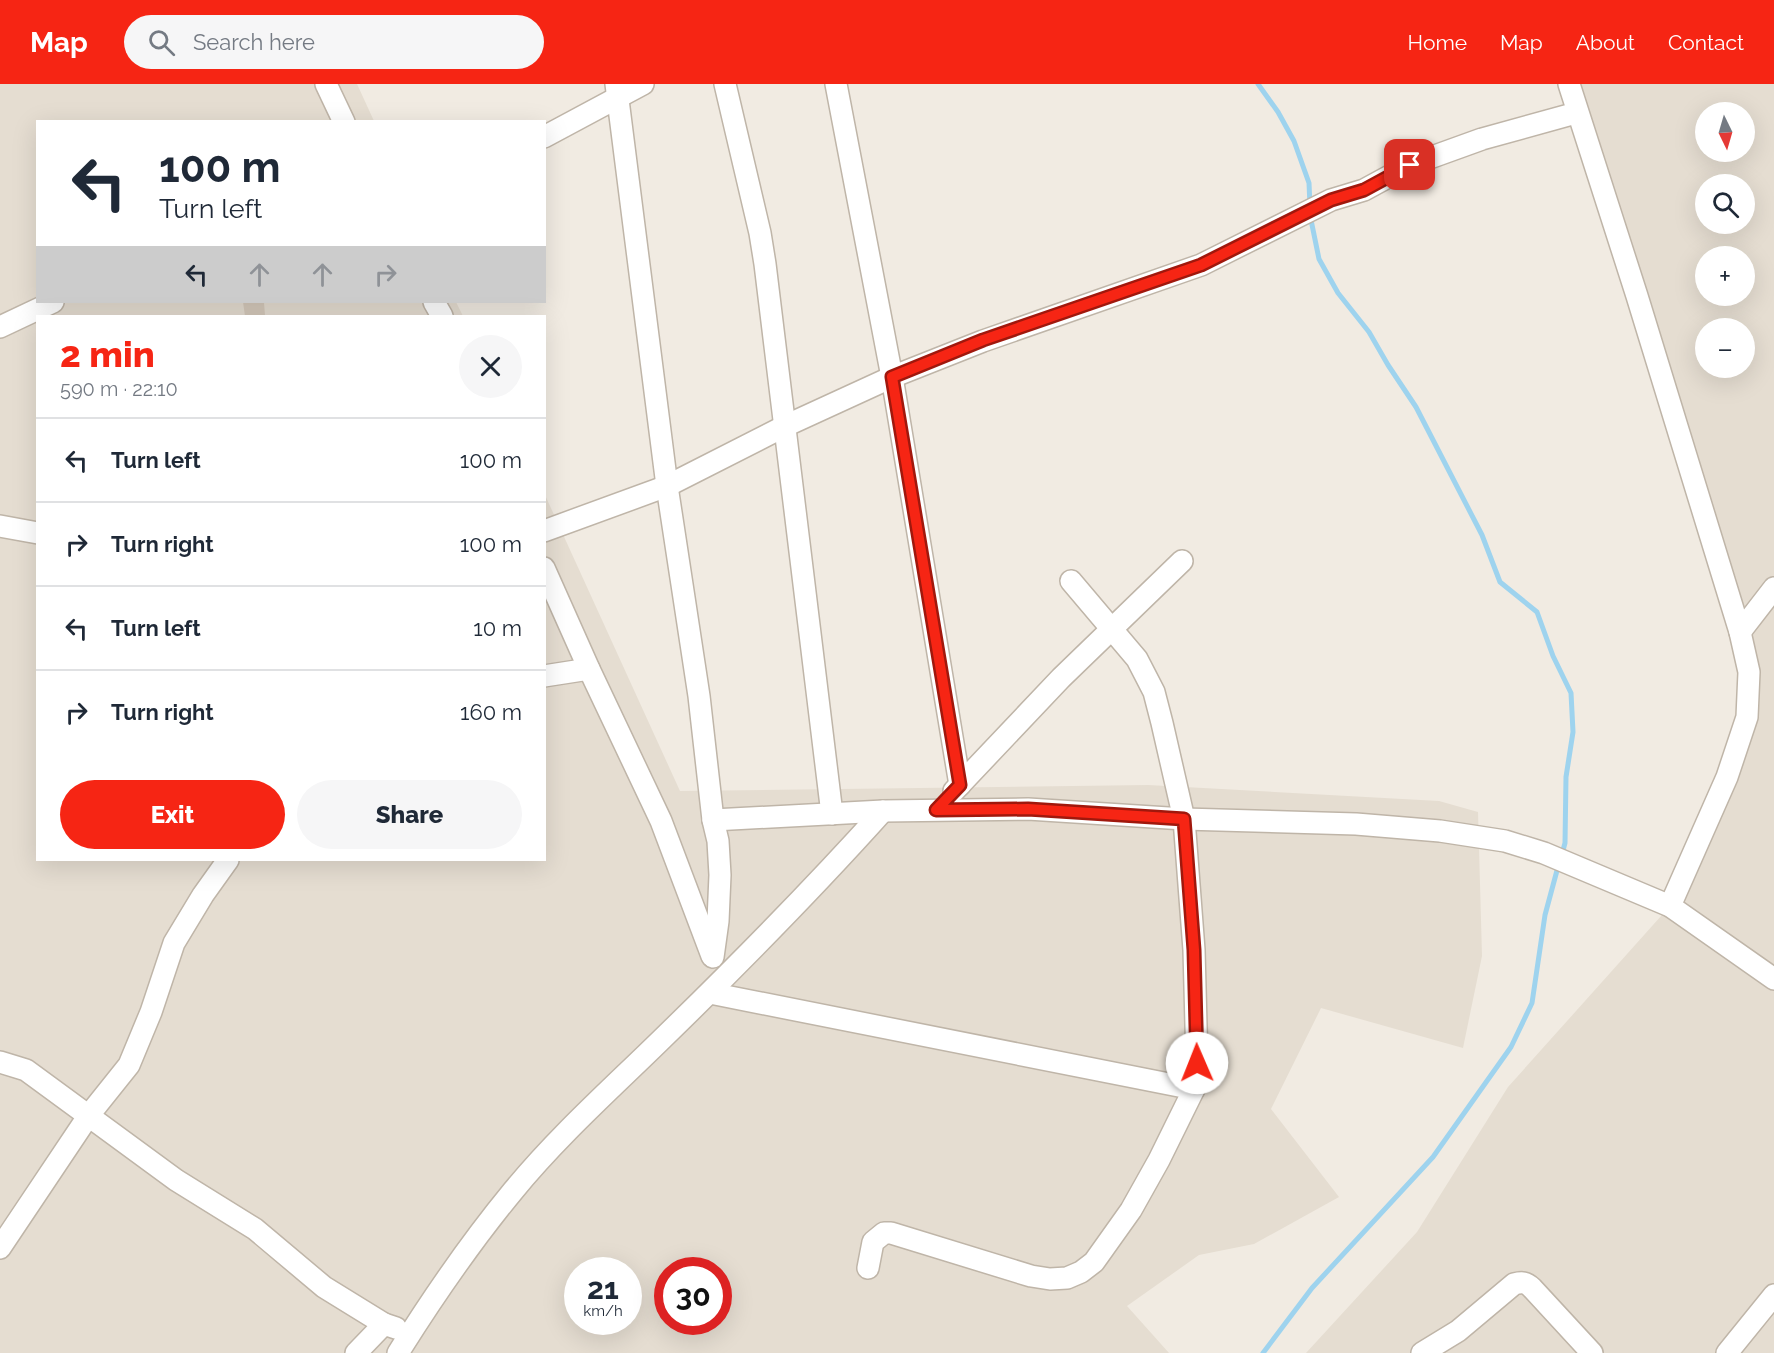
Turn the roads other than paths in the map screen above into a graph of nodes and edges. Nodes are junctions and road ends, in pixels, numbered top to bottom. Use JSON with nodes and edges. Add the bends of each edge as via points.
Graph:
{"nodes":[{"id":1,"x":326,"y":84,"type":"edge"},
{"id":2,"x":643,"y":84,"type":"edge"},
{"id":3,"x":725,"y":84,"type":"edge"},
{"id":4,"x":836,"y":84,"type":"edge"},
{"id":5,"x":1569,"y":84,"type":"edge"},
{"id":6,"x":617,"y":91,"type":"edge"},
{"id":7,"x":1576,"y":113,"type":"junction"},
{"id":8,"x":343,"y":120,"type":"edge"},
{"id":9,"x":546,"y":136,"type":"edge"},
{"id":10,"x":51,"y":303,"type":"edge"},
{"id":11,"x":0,"y":327,"type":"edge"},
{"id":12,"x":892,"y":377,"type":"junction"},
{"id":13,"x":783,"y":427,"type":"junction"},
{"id":14,"x":667,"y":486,"type":"junction"},
{"id":15,"x":0,"y":526,"type":"edge"},
{"id":16,"x":546,"y":530,"type":"edge"},
{"id":17,"x":36,"y":533,"type":"edge"},
{"id":18,"x":1182,"y":561,"type":"dead end"},
{"id":19,"x":546,"y":572,"type":"edge"},
{"id":20,"x":1071,"y":581,"type":"dead end"},
{"id":21,"x":1774,"y":588,"type":"edge"},
{"id":22,"x":1111,"y":628,"type":"junction"},
{"id":23,"x":1740,"y":632,"type":"junction"},
{"id":24,"x":589,"y":669,"type":"junction"},
{"id":25,"x":546,"y":676,"type":"edge"},
{"id":26,"x":960,"y":785,"type":"junction"},
{"id":27,"x":936,"y":810,"type":"junction"},
{"id":28,"x":883,"y":811,"type":"junction"},
{"id":29,"x":832,"y":814,"type":"junction"},
{"id":30,"x":1184,"y":819,"type":"junction"},
{"id":31,"x":713,"y":820,"type":"junction"},
{"id":32,"x":227,"y":861,"type":"edge"},
{"id":33,"x":1670,"y":906,"type":"junction"},
{"id":34,"x":713,"y":957,"type":"junction"},
{"id":35,"x":1774,"y":979,"type":"edge"},
{"id":36,"x":715,"y":987,"type":"junction"},
{"id":37,"x":0,"y":1062,"type":"edge"},
{"id":38,"x":1194,"y":1089,"type":"junction"},
{"id":39,"x":88,"y":1115,"type":"junction"},
{"id":40,"x":0,"y":1248,"type":"edge"},
{"id":41,"x":868,"y":1268,"type":"dead end"},
{"id":42,"x":1774,"y":1295,"type":"edge"},
{"id":43,"x":384,"y":1324,"type":"junction"},
{"id":44,"x":411,"y":1332,"type":"junction"},
{"id":45,"x":356,"y":1353,"type":"edge"},
{"id":46,"x":398,"y":1353,"type":"edge"},
{"id":47,"x":403,"y":1353,"type":"edge"},
{"id":48,"x":1422,"y":1353,"type":"edge"},
{"id":49,"x":1592,"y":1353,"type":"edge"},
{"id":50,"x":1727,"y":1353,"type":"edge"}],
"edges":[{"from":1,"to":8,"type":"street"},
{"from":2,"to":6,"type":"street"},
{"from":3,"to":13,"type":"street","via":[[760,233]]},
{"from":4,"to":12,"type":"street"},
{"from":5,"to":7,"type":"street"},
{"from":6,"to":9,"type":"street"},
{"from":6,"to":14,"type":"street"},
{"from":7,"to":12,"type":"street","via":[[1482,139],[1410,165],[1201,265],[983,340]]},
{"from":7,"to":23,"type":"street","via":[[1637,296]]},
{"from":10,"to":11,"type":"street"},
{"from":12,"to":13,"type":"street"},
{"from":12,"to":26,"type":"street"},
{"from":13,"to":14,"type":"street"},
{"from":13,"to":29,"type":"street"},
{"from":14,"to":16,"type":"street"},
{"from":14,"to":31,"type":"street","via":[[699,696]]},
{"from":15,"to":17,"type":"street"},
{"from":18,"to":22,"type":"street"},
{"from":19,"to":24,"type":"street"},
{"from":20,"to":22,"type":"street"},
{"from":21,"to":23,"type":"street"},
{"from":22,"to":26,"type":"street"},
{"from":22,"to":30,"type":"street","via":[[1137,659],[1154,692]]},
{"from":23,"to":33,"type":"street","via":[[1749,672],[1747,717],[1726,777]]},
{"from":24,"to":25,"type":"street"},
{"from":24,"to":34,"type":"street","via":[[661,821]]},
{"from":26,"to":27,"type":"street"},
{"from":27,"to":28,"type":"street"},
{"from":27,"to":30,"type":"street","via":[[1028,809]]},
{"from":28,"to":29,"type":"street"},
{"from":28,"to":36,"type":"street"},
{"from":29,"to":31,"type":"street"},
{"from":30,"to":33,"type":"street","via":[[1356,824],[1505,841],[1544,853]]},
{"from":30,"to":38,"type":"street","via":[[1194,950]]},
{"from":31,"to":34,"type":"street","via":[[720,875]]},
{"from":32,"to":39,"type":"street","via":[[174,944],[129,1065]]},
{"from":33,"to":35,"type":"street"},
{"from":34,"to":36,"type":"street"},
{"from":36,"to":38,"type":"street"},
{"from":36,"to":44,"type":"street","via":[[566,1133],[514,1190],[442,1284]]},
{"from":37,"to":39,"type":"street","via":[[26,1070]]},
{"from":38,"to":41,"type":"street","via":[[1131,1210],[1094,1262],[1081,1272],[1067,1278],[1031,1276],[891,1233],[884,1233],[873,1242]]},
{"from":39,"to":40,"type":"street"},
{"from":39,"to":43,"type":"street","via":[[176,1180],[255,1229],[324,1287]]},
{"from":42,"to":50,"type":"street"},
{"from":43,"to":44,"type":"street"},
{"from":43,"to":45,"type":"street"},
{"from":44,"to":46,"type":"street"},
{"from":46,"to":47,"type":"street"},
{"from":48,"to":49,"type":"street","via":[[1458,1331],[1514,1284],[1527,1283]]}]}
